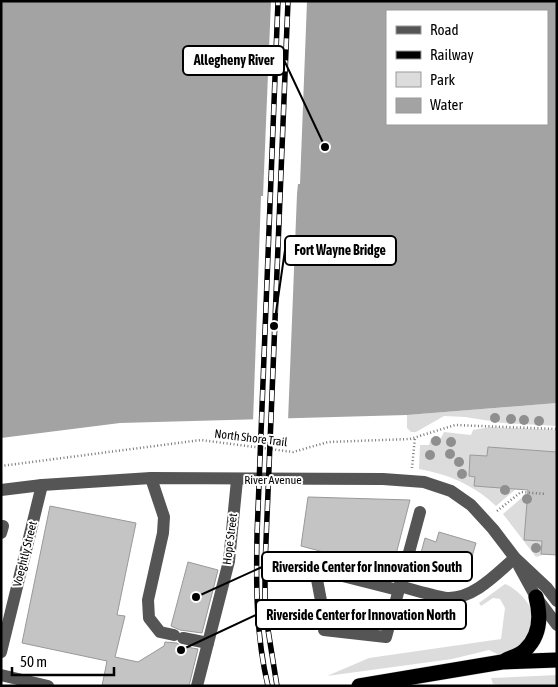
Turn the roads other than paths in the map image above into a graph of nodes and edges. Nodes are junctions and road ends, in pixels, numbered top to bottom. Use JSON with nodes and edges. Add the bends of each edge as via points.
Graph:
{"nodes":[{"id":1,"x":151,"y":478,"type":"junction"},
{"id":2,"x":237,"y":480,"type":"junction"},
{"id":3,"x":42,"y":485,"type":"junction"},
{"id":4,"x":1,"y":490,"type":"edge"},
{"id":5,"x":420,"y":512,"type":"dead end"},
{"id":6,"x":515,"y":558,"type":"junction"},
{"id":7,"x":398,"y":588,"type":"junction"},
{"id":8,"x":536,"y":597,"type":"junction"},
{"id":9,"x":557,"y":601,"type":"edge"},
{"id":10,"x":322,"y":606,"type":"dead end"},
{"id":11,"x":557,"y":625,"type":"edge"},
{"id":12,"x":324,"y":630,"type":"dead end"},
{"id":13,"x":208,"y":643,"type":"junction"},
{"id":14,"x":1,"y":652,"type":"edge"},
{"id":15,"x":557,"y":660,"type":"edge"},
{"id":16,"x":502,"y":662,"type":"junction"},
{"id":17,"x":1,"y":676,"type":"edge"},
{"id":18,"x":48,"y":686,"type":"edge"},
{"id":19,"x":197,"y":686,"type":"edge"},
{"id":20,"x":359,"y":686,"type":"edge"}],
"edges":[{"from":1,"to":2,"type":"street","name":"River Avenue"},
{"from":1,"to":3,"type":"street","name":"River Avenue"},
{"from":1,"to":13,"type":"street","via":[[164,517],[148,600],[149,618],[160,632]]},
{"from":2,"to":6,"type":"street","name":"River Avenue","via":[[383,479],[424,482],[451,491],[471,505]]},
{"from":2,"to":13,"type":"street","name":"Hope Street","via":[[229,561]]},
{"from":3,"to":4,"type":"street","name":"River Avenue"},
{"from":3,"to":14,"type":"street","name":"Voeghtly Street"},
{"from":5,"to":7,"type":"street"},
{"from":6,"to":7,"type":"street","via":[[467,594],[449,598]]},
{"from":6,"to":8,"type":"street"},
{"from":6,"to":9,"type":"street"},
{"from":7,"to":10,"type":"street","via":[[315,569]]},
{"from":7,"to":12,"type":"street","via":[[386,637]]},
{"from":8,"to":11,"type":"street"},
{"from":8,"to":16,"type":"highway","via":[[540,611],[538,628],[532,640],[524,651]]},
{"from":13,"to":19,"type":"street","name":"Hope Street"},
{"from":15,"to":16,"type":"highway"},
{"from":16,"to":20,"type":"highway"},
{"from":17,"to":18,"type":"street"}]}
